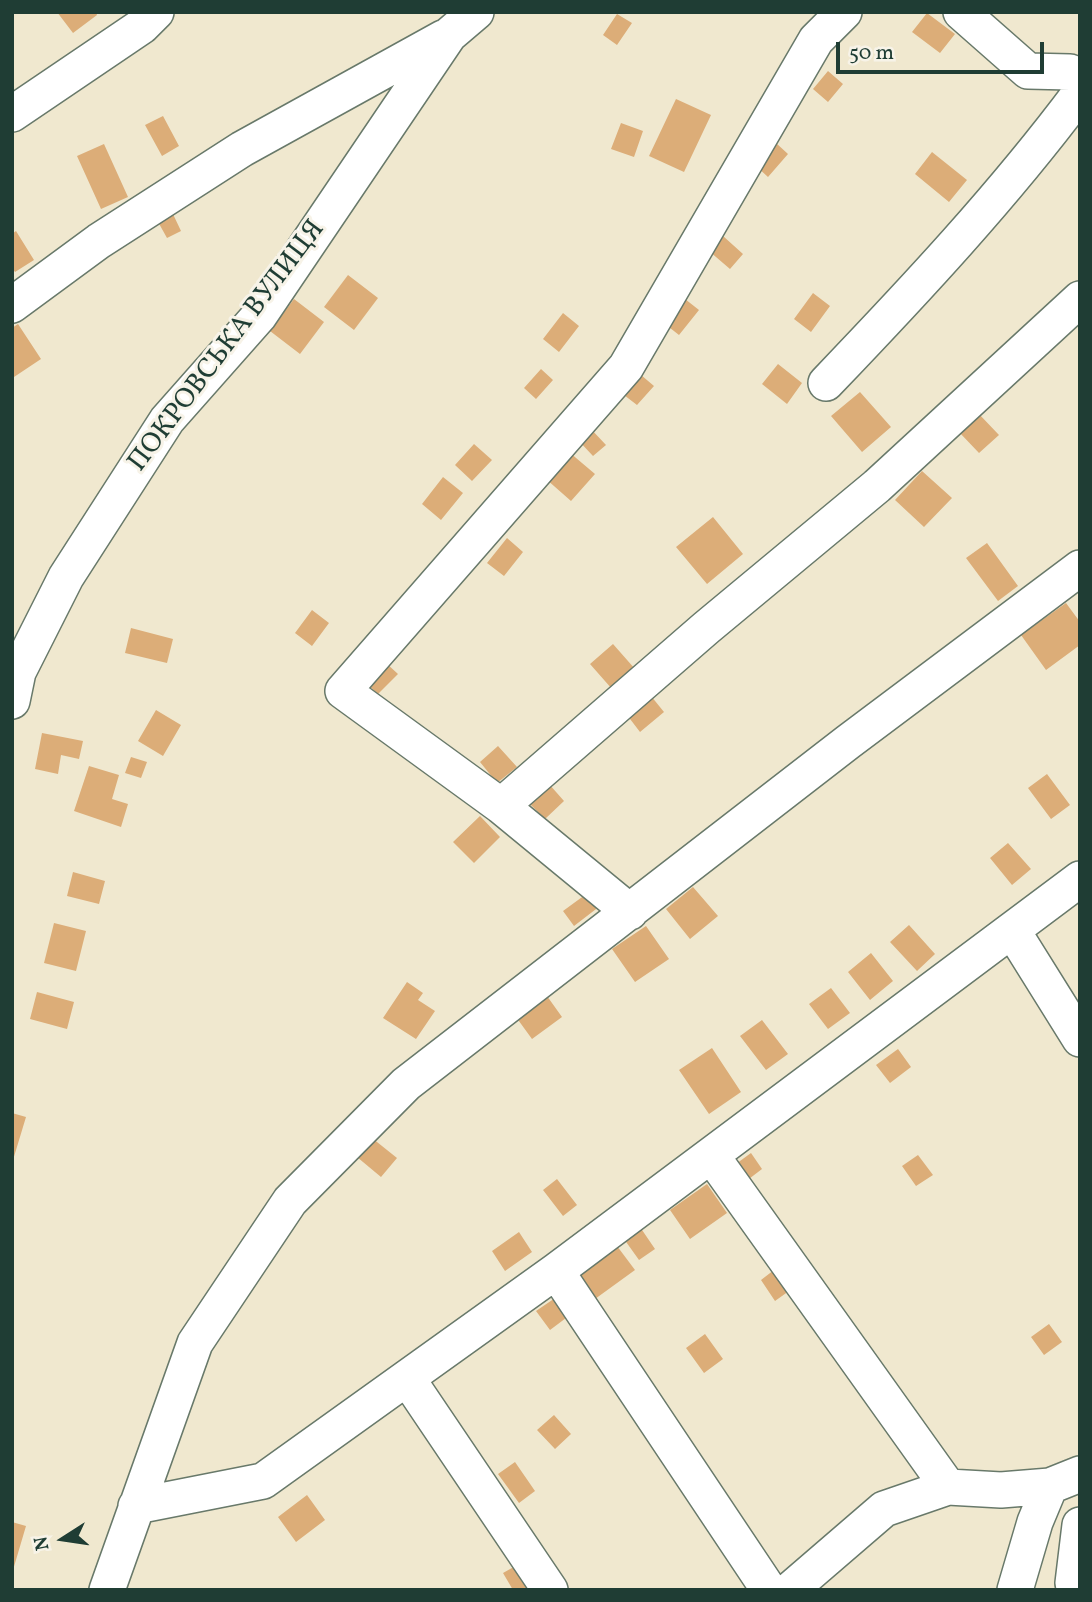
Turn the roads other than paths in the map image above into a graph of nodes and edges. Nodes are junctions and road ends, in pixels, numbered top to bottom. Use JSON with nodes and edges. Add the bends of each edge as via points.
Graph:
{"nodes":[{"id":1,"x":156,"y":12,"type":"edge"},
{"id":2,"x":476,"y":12,"type":"edge"},
{"id":3,"x":844,"y":12,"type":"edge"},
{"id":4,"x":961,"y":12,"type":"edge"},
{"id":5,"x":449,"y":35,"type":"junction"},
{"id":6,"x":1077,"y":77,"type":"edge"},
{"id":7,"x":12,"y":114,"type":"edge"},
{"id":8,"x":1080,"y":299,"type":"edge"},
{"id":9,"x":12,"y":305,"type":"edge"},
{"id":10,"x":826,"y":383,"type":"dead end"},
{"id":11,"x":1080,"y":568,"type":"edge"},
{"id":12,"x":12,"y":701,"type":"edge"},
{"id":13,"x":501,"y":807,"type":"junction"},
{"id":14,"x":1080,"y":879,"type":"edge"},
{"id":15,"x":630,"y":912,"type":"junction"},
{"id":16,"x":1012,"y":930,"type":"junction"},
{"id":17,"x":1080,"y":1039,"type":"edge"},
{"id":18,"x":711,"y":1155,"type":"junction"},
{"id":19,"x":556,"y":1271,"type":"junction"},
{"id":20,"x":407,"y":1378,"type":"junction"},
{"id":21,"x":1065,"y":1480,"type":"edge"},
{"id":22,"x":948,"y":1487,"type":"junction"},
{"id":23,"x":136,"y":1506,"type":"junction"},
{"id":24,"x":1080,"y":1525,"type":"edge"},
{"id":25,"x":107,"y":1590,"type":"edge"},
{"id":26,"x":550,"y":1590,"type":"edge"},
{"id":27,"x":769,"y":1590,"type":"edge"},
{"id":28,"x":790,"y":1590,"type":"edge"},
{"id":29,"x":1015,"y":1590,"type":"edge"},
{"id":30,"x":1078,"y":1590,"type":"edge"}],
"edges":[{"from":1,"to":7,"type":"street"},
{"from":2,"to":5,"type":"street","name":"ПОКРОВСЬКА ВУЛИЦЯ"},
{"from":3,"to":13,"type":"street","via":[[816,40],[625,367],[343,691]]},
{"from":4,"to":6,"type":"street","via":[[1028,71]]},
{"from":5,"to":9,"type":"street","via":[[242,149],[99,241]]},
{"from":5,"to":12,"type":"street","name":"ПОКРОВСЬКА ВУЛИЦЯ","via":[[259,316],[167,420],[66,578],[18,672]]},
{"from":6,"to":10,"type":"street","via":[[1052,131],[966,233]]},
{"from":8,"to":13,"type":"street","via":[[877,486]]},
{"from":11,"to":15,"type":"street"},
{"from":13,"to":15,"type":"street"},
{"from":14,"to":16,"type":"street"},
{"from":15,"to":23,"type":"street","via":[[406,1084],[290,1201],[195,1343]]},
{"from":16,"to":17,"type":"street"},
{"from":16,"to":18,"type":"street"},
{"from":18,"to":19,"type":"street"},
{"from":18,"to":22,"type":"street"},
{"from":19,"to":20,"type":"street"},
{"from":19,"to":27,"type":"street"},
{"from":20,"to":23,"type":"street","via":[[263,1481]]},
{"from":20,"to":26,"type":"street"},
{"from":21,"to":22,"type":"street","via":[[1000,1490]]},
{"from":21,"to":29,"type":"street","via":[[1035,1522]]},
{"from":22,"to":28,"type":"street","via":[[884,1509]]},
{"from":23,"to":25,"type":"street"},
{"from":24,"to":30,"type":"street","via":[[1073,1583]]}]}
